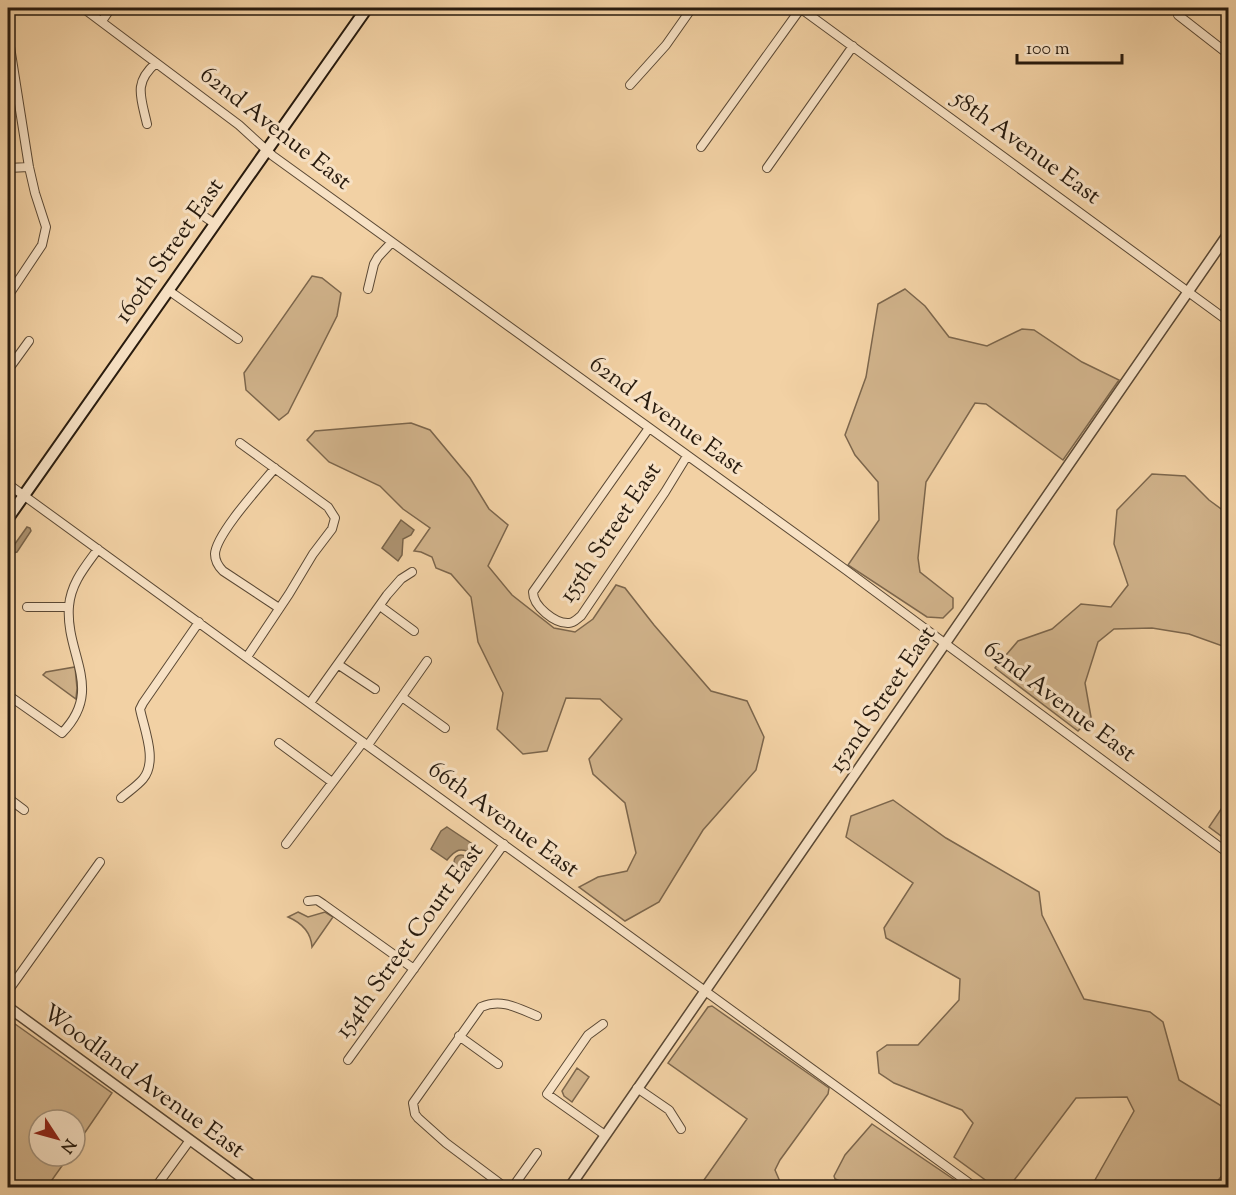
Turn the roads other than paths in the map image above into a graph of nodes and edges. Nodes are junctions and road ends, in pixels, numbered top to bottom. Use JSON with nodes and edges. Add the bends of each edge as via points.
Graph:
{"nodes":[{"id":1,"x":83,"y":8,"type":"edge"},
{"id":2,"x":111,"y":8,"type":"edge"},
{"id":3,"x":367,"y":8,"type":"edge"},
{"id":4,"x":692,"y":8,"type":"edge"},
{"id":5,"x":801,"y":8,"type":"edge"},
{"id":6,"x":1178,"y":15,"type":"dead end"},
{"id":7,"x":102,"y":21,"type":"junction"},
{"id":8,"x":8,"y":34,"type":"edge"},
{"id":9,"x":853,"y":46,"type":"junction"},
{"id":10,"x":1228,"y":54,"type":"edge"},
{"id":11,"x":156,"y":63,"type":"junction"},
{"id":12,"x":630,"y":85,"type":"dead end"},
{"id":13,"x":147,"y":124,"type":"dead end"},
{"id":14,"x":701,"y":147,"type":"dead end"},
{"id":15,"x":267,"y":150,"type":"junction"},
{"id":16,"x":29,"y":167,"type":"junction"},
{"id":17,"x":8,"y":168,"type":"edge"},
{"id":18,"x":767,"y":168,"type":"dead end"},
{"id":19,"x":195,"y":210,"type":"dead end"},
{"id":20,"x":215,"y":224,"type":"junction"},
{"id":21,"x":1228,"y":234,"type":"edge"},
{"id":22,"x":392,"y":242,"type":"junction"},
{"id":23,"x":368,"y":289,"type":"dead end"},
{"id":24,"x":168,"y":290,"type":"junction"},
{"id":25,"x":1188,"y":292,"type":"junction"},
{"id":26,"x":8,"y":296,"type":"edge"},
{"id":27,"x":1228,"y":321,"type":"edge"},
{"id":28,"x":238,"y":339,"type":"dead end"},
{"id":29,"x":29,"y":341,"type":"dead end"},
{"id":30,"x":8,"y":370,"type":"edge"},
{"id":31,"x":649,"y":428,"type":"junction"},
{"id":32,"x":240,"y":443,"type":"dead end"},
{"id":33,"x":687,"y":456,"type":"junction"},
{"id":34,"x":275,"y":468,"type":"junction"},
{"id":35,"x":8,"y":484,"type":"edge"},
{"id":36,"x":24,"y":495,"type":"junction"},
{"id":37,"x":8,"y":518,"type":"edge"},
{"id":38,"x":98,"y":549,"type":"junction"},
{"id":39,"x":412,"y":572,"type":"dead end"},
{"id":40,"x":380,"y":606,"type":"junction"},
{"id":41,"x":27,"y":607,"type":"dead end"},
{"id":42,"x":69,"y":607,"type":"junction"},
{"id":43,"x":279,"y":608,"type":"junction"},
{"id":44,"x":199,"y":622,"type":"junction"},
{"id":45,"x":414,"y":630,"type":"dead end"},
{"id":46,"x":946,"y":643,"type":"junction"},
{"id":47,"x":247,"y":657,"type":"junction"},
{"id":48,"x":427,"y":661,"type":"dead end"},
{"id":49,"x":339,"y":664,"type":"junction"},
{"id":50,"x":375,"y":689,"type":"dead end"},
{"id":51,"x":8,"y":695,"type":"edge"},
{"id":52,"x":402,"y":697,"type":"junction"},
{"id":53,"x":310,"y":703,"type":"junction"},
{"id":54,"x":445,"y":728,"type":"dead end"},
{"id":55,"x":279,"y":743,"type":"dead end"},
{"id":56,"x":365,"y":744,"type":"junction"},
{"id":57,"x":332,"y":782,"type":"junction"},
{"id":58,"x":8,"y":798,"type":"edge"},
{"id":59,"x":121,"y":798,"type":"dead end"},
{"id":60,"x":24,"y":810,"type":"dead end"},
{"id":61,"x":286,"y":844,"type":"dead end"},
{"id":62,"x":504,"y":844,"type":"junction"},
{"id":63,"x":1228,"y":853,"type":"edge"},
{"id":64,"x":100,"y":862,"type":"dead end"},
{"id":65,"x":308,"y":901,"type":"dead end"},
{"id":66,"x":414,"y":969,"type":"junction"},
{"id":67,"x":8,"y":991,"type":"edge"},
{"id":68,"x":705,"y":991,"type":"junction"},
{"id":69,"x":8,"y":1007,"type":"edge"},
{"id":70,"x":537,"y":1016,"type":"dead end"},
{"id":71,"x":603,"y":1024,"type":"dead end"},
{"id":72,"x":459,"y":1036,"type":"junction"},
{"id":73,"x":348,"y":1060,"type":"dead end"},
{"id":74,"x":498,"y":1064,"type":"dead end"},
{"id":75,"x":638,"y":1088,"type":"junction"},
{"id":76,"x":681,"y":1129,"type":"dead end"},
{"id":77,"x":605,"y":1135,"type":"junction"},
{"id":78,"x":190,"y":1140,"type":"junction"},
{"id":79,"x":537,"y":1153,"type":"dead end"},
{"id":80,"x":155,"y":1188,"type":"edge"},
{"id":81,"x":256,"y":1188,"type":"edge"},
{"id":82,"x":506,"y":1188,"type":"edge"},
{"id":83,"x":512,"y":1188,"type":"edge"},
{"id":84,"x":569,"y":1188,"type":"edge"},
{"id":85,"x":976,"y":1188,"type":"edge"}],
"edges":[{"from":1,"to":7,"type":"street","name":"62nd Avenue East"},
{"from":2,"to":7,"type":"street"},
{"from":3,"to":15,"type":"main road","name":"160th Street East"},
{"from":4,"to":12,"type":"street"},
{"from":5,"to":9,"type":"street","name":"58th Avenue East"},
{"from":5,"to":14,"type":"street"},
{"from":6,"to":10,"type":"street"},
{"from":7,"to":11,"type":"street","name":"62nd Avenue East"},
{"from":8,"to":16,"type":"street"},
{"from":9,"to":18,"type":"street"},
{"from":9,"to":25,"type":"street","name":"58th Avenue East"},
{"from":11,"to":13,"type":"street","via":[[141,83]]},
{"from":11,"to":15,"type":"street","name":"62nd Avenue East"},
{"from":15,"to":20,"type":"main road","name":"160th Street East"},
{"from":15,"to":22,"type":"street","name":"62nd Avenue East"},
{"from":16,"to":17,"type":"street"},
{"from":16,"to":26,"type":"street","via":[[46,233]]},
{"from":19,"to":20,"type":"street"},
{"from":20,"to":24,"type":"main road","name":"160th Street East"},
{"from":21,"to":25,"type":"street","name":"152nd Street East"},
{"from":22,"to":23,"type":"street","via":[[374,264]]},
{"from":22,"to":31,"type":"street","name":"62nd Avenue East"},
{"from":24,"to":28,"type":"street"},
{"from":24,"to":36,"type":"main road","name":"160th Street East"},
{"from":25,"to":27,"type":"street","name":"58th Avenue East"},
{"from":25,"to":46,"type":"street","name":"152nd Street East"},
{"from":29,"to":30,"type":"street"},
{"from":31,"to":33,"type":"street","name":"62nd Avenue East"},
{"from":31,"to":33,"type":"street","name":"155th Street East","via":[[533,592],[534,600],[543,610],[560,621],[572,623],[581,616]]},
{"from":32,"to":34,"type":"street"},
{"from":33,"to":46,"type":"street","name":"62nd Avenue East"},
{"from":34,"to":43,"type":"street","via":[[328,507],[335,518],[332,529]]},
{"from":34,"to":43,"type":"street","via":[[238,513],[215,554],[219,567]]},
{"from":35,"to":36,"type":"street","name":"66th Avenue East"},
{"from":36,"to":37,"type":"main road","name":"160th Street East"},
{"from":36,"to":38,"type":"street","name":"66th Avenue East"},
{"from":38,"to":42,"type":"street","via":[[77,578]]},
{"from":38,"to":44,"type":"street","name":"66th Avenue East"},
{"from":39,"to":40,"type":"street","via":[[401,579]]},
{"from":40,"to":45,"type":"street"},
{"from":40,"to":49,"type":"street"},
{"from":41,"to":42,"type":"street"},
{"from":42,"to":51,"type":"street","via":[[82,682],[80,709],[74,721],[62,733]]},
{"from":43,"to":47,"type":"street"},
{"from":44,"to":47,"type":"street","name":"66th Avenue East"},
{"from":44,"to":59,"type":"street","via":[[142,703],[149,769]]},
{"from":46,"to":63,"type":"street","name":"62nd Avenue East"},
{"from":46,"to":68,"type":"street","name":"152nd Street East"},
{"from":47,"to":53,"type":"street","name":"66th Avenue East"},
{"from":48,"to":52,"type":"street"},
{"from":49,"to":50,"type":"street"},
{"from":49,"to":53,"type":"street"},
{"from":52,"to":54,"type":"street"},
{"from":52,"to":56,"type":"street"},
{"from":53,"to":56,"type":"street","name":"66th Avenue East"},
{"from":55,"to":57,"type":"street"},
{"from":56,"to":57,"type":"street"},
{"from":56,"to":62,"type":"street","name":"66th Avenue East"},
{"from":57,"to":61,"type":"street"},
{"from":58,"to":60,"type":"street"},
{"from":62,"to":66,"type":"street","name":"154th Street Court East"},
{"from":62,"to":68,"type":"street","name":"66th Avenue East"},
{"from":64,"to":67,"type":"street"},
{"from":65,"to":66,"type":"street","via":[[323,903]]},
{"from":66,"to":73,"type":"street","name":"154th Street Court East"},
{"from":68,"to":75,"type":"street","name":"152nd Street East"},
{"from":68,"to":85,"type":"street","name":"66th Avenue East"},
{"from":69,"to":78,"type":"street","name":"Woodland Avenue East"},
{"from":70,"to":72,"type":"street","via":[[495,1002],[481,1007]]},
{"from":71,"to":77,"type":"street","via":[[588,1035],[548,1094]]},
{"from":72,"to":74,"type":"street"},
{"from":72,"to":82,"type":"street","via":[[414,1101],[414,1112],[446,1143]]},
{"from":75,"to":76,"type":"street","via":[[669,1110]]},
{"from":75,"to":77,"type":"street","name":"152nd Street East"},
{"from":77,"to":84,"type":"street","name":"152nd Street East"},
{"from":78,"to":80,"type":"street"},
{"from":78,"to":81,"type":"street","name":"Woodland Avenue East"},
{"from":79,"to":83,"type":"street"}]}
